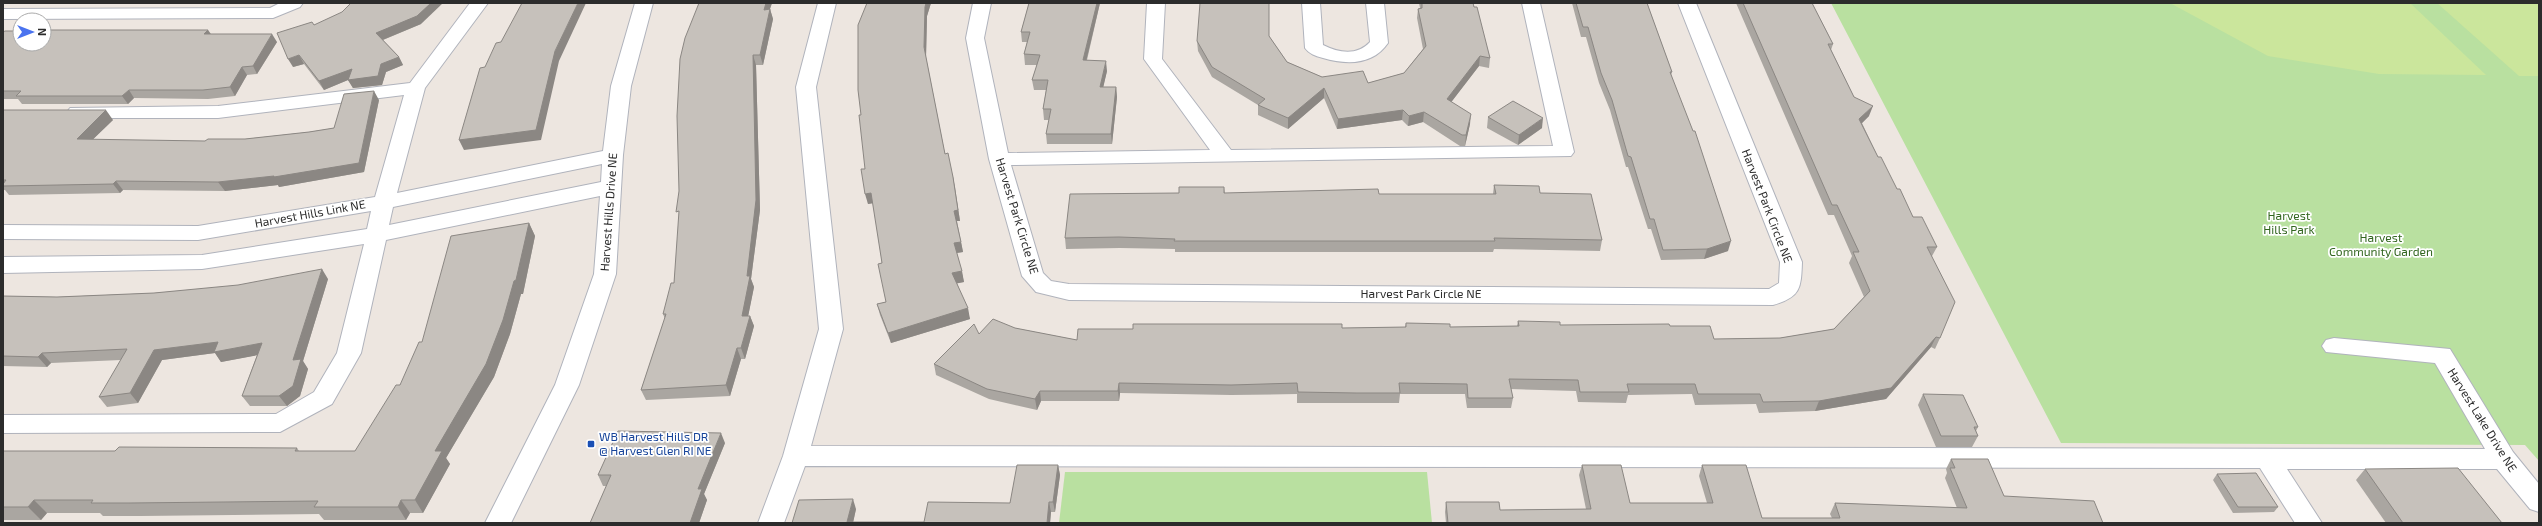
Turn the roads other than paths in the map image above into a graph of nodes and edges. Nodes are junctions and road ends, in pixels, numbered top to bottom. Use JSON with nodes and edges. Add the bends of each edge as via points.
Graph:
{"nodes":[{"id":1,"x":294,"y":3,"type":"edge"},
{"id":2,"x":479,"y":3,"type":"edge"},
{"id":3,"x":644,"y":3,"type":"edge"},
{"id":4,"x":827,"y":3,"type":"edge"},
{"id":5,"x":982,"y":3,"type":"edge"},
{"id":6,"x":1156,"y":3,"type":"edge"},
{"id":7,"x":1311,"y":3,"type":"edge"},
{"id":8,"x":1376,"y":3,"type":"edge"},
{"id":9,"x":1531,"y":3,"type":"edge"},
{"id":10,"x":1687,"y":3,"type":"edge"},
{"id":11,"x":140,"y":8,"type":"edge"},
{"id":12,"x":3,"y":14,"type":"edge"},
{"id":13,"x":416,"y":88,"type":"junction"},
{"id":14,"x":59,"y":112,"type":"edge"},
{"id":15,"x":613,"y":155,"type":"junction"},
{"id":16,"x":1225,"y":156,"type":"junction"},
{"id":17,"x":999,"y":160,"type":"junction"},
{"id":18,"x":611,"y":186,"type":"junction"},
{"id":19,"x":384,"y":202,"type":"junction"},
{"id":20,"x":3,"y":232,"type":"edge"},
{"id":21,"x":378,"y":234,"type":"junction"},
{"id":22,"x":3,"y":265,"type":"edge"},
{"id":23,"x":2334,"y":346,"type":"dead end"},
{"id":24,"x":3,"y":424,"type":"edge"},
{"id":25,"x":796,"y":456,"type":"junction"},
{"id":26,"x":2267,"y":458,"type":"junction"},
{"id":27,"x":2504,"y":459,"type":"junction"},
{"id":28,"x":2539,"y":502,"type":"edge"},
{"id":29,"x":498,"y":523,"type":"edge"},
{"id":30,"x":771,"y":523,"type":"edge"},
{"id":31,"x":2309,"y":523,"type":"edge"}],
"edges":[{"from":1,"to":11,"type":"street","via":[[273,13]]},
{"from":2,"to":13,"type":"street"},
{"from":3,"to":15,"type":"street","name":"Harvest Hills Drive NE","via":[[621,86]]},
{"from":4,"to":25,"type":"street","via":[[806,87],[831,329]]},
{"from":5,"to":17,"type":"street","name":"Harvest Park Circle NE","via":[[975,38]]},
{"from":6,"to":16,"type":"street","via":[[1153,59]]},
{"from":7,"to":8,"type":"street","via":[[1314,48],[1328,56],[1344,57],[1367,54],[1379,43]]},
{"from":9,"to":16,"type":"street","via":[[1564,152]]},
{"from":10,"to":17,"type":"street","name":"Harvest Park Circle NE","via":[[1791,262],[1790,287],[1773,297],[1069,292],[1044,287],[1033,276]]},
{"from":11,"to":12,"type":"street"},
{"from":13,"to":14,"type":"street","via":[[218,112]]},
{"from":13,"to":19,"type":"street"},
{"from":15,"to":18,"type":"street","name":"Harvest Hills Drive NE"},
{"from":15,"to":19,"type":"street","name":"Harvest Hills Link NE"},
{"from":16,"to":17,"type":"street"},
{"from":18,"to":21,"type":"street"},
{"from":18,"to":29,"type":"street","name":"Harvest Hills Drive NE","via":[[605,274],[567,385]]},
{"from":19,"to":20,"type":"street","name":"Harvest Hills Link NE","via":[[198,233]]},
{"from":19,"to":21,"type":"street"},
{"from":21,"to":22,"type":"street","via":[[202,262]]},
{"from":21,"to":24,"type":"street","via":[[349,353],[323,398],[280,423]]},
{"from":23,"to":27,"type":"street","name":"Harvest Lake Drive NE","via":[[2442,355]]},
{"from":25,"to":26,"type":"street"},
{"from":25,"to":30,"type":"street"},
{"from":26,"to":27,"type":"street"},
{"from":26,"to":31,"type":"street"},
{"from":27,"to":28,"type":"street","name":"Harvest Lake Drive NE"}]}
